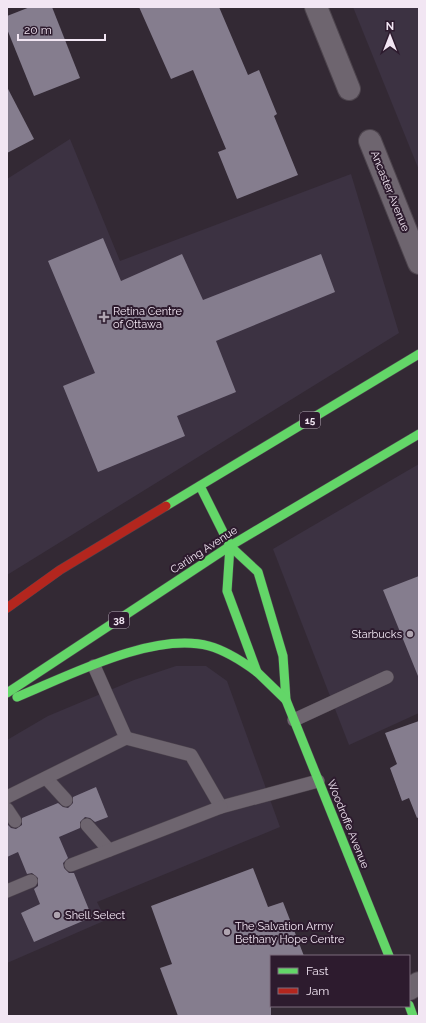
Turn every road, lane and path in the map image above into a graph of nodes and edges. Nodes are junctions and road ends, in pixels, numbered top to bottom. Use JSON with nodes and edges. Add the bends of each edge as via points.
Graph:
{"nodes":[{"id":1,"x":316,"y":7,"type":"edge"},
{"id":2,"x":349,"y":89,"type":"dead end"},
{"id":3,"x":370,"y":141,"type":"dead end"},
{"id":4,"x":419,"y":263,"type":"edge"},
{"id":5,"x":419,"y":354,"type":"edge"},
{"id":6,"x":419,"y":434,"type":"edge"},
{"id":7,"x":200,"y":486,"type":"junction"},
{"id":8,"x":230,"y":546,"type":"junction"},
{"id":9,"x":7,"y":608,"type":"edge"},
{"id":10,"x":94,"y":666,"type":"junction"},
{"id":11,"x":257,"y":672,"type":"junction"},
{"id":12,"x":387,"y":677,"type":"dead end"},
{"id":13,"x":7,"y":692,"type":"edge"},
{"id":14,"x":286,"y":700,"type":"junction"},
{"id":15,"x":7,"y":702,"type":"edge"},
{"id":16,"x":294,"y":720,"type":"junction"},
{"id":17,"x":126,"y":738,"type":"junction"},
{"id":18,"x":46,"y":778,"type":"junction"},
{"id":19,"x":318,"y":781,"type":"junction"},
{"id":20,"x":7,"y":797,"type":"edge"},
{"id":21,"x":66,"y":800,"type":"dead end"},
{"id":22,"x":221,"y":807,"type":"junction"},
{"id":23,"x":7,"y":809,"type":"edge"},
{"id":24,"x":15,"y":821,"type":"dead end"},
{"id":25,"x":87,"y":825,"type":"dead end"},
{"id":26,"x":109,"y":850,"type":"junction"},
{"id":27,"x":71,"y":865,"type":"dead end"},
{"id":28,"x":31,"y":881,"type":"dead end"},
{"id":29,"x":10,"y":886,"type":"edge"},
{"id":30,"x":389,"y":955,"type":"edge"},
{"id":31,"x":419,"y":982,"type":"edge"},
{"id":32,"x":410,"y":988,"type":"edge"}],
"edges":[{"from":1,"to":2,"type":"street"},
{"from":3,"to":4,"type":"street","name":"Ancaster Avenue"},
{"from":5,"to":7,"type":"main road","number":"15"},
{"from":6,"to":8,"type":"main road","name":"Carling Avenue"},
{"from":7,"to":8,"type":"main road"},
{"from":7,"to":9,"type":"main road","via":[[60,570]]},
{"from":8,"to":11,"type":"main road","name":"Woodroffe Avenue","via":[[227,591]]},
{"from":8,"to":13,"type":"main road","name":"Carling Avenue","number":"38"},
{"from":8,"to":14,"type":"main road","name":"Woodroffe Avenue","via":[[258,572],[283,656]]},
{"from":10,"to":11,"type":"main road","via":[[138,651],[185,643],[202,644],[221,650],[238,658]]},
{"from":10,"to":15,"type":"main road"},
{"from":10,"to":17,"type":"lane"},
{"from":11,"to":14,"type":"main road","name":"Woodroffe Avenue"},
{"from":12,"to":16,"type":"lane"},
{"from":14,"to":16,"type":"main road","name":"Woodroffe Avenue"},
{"from":16,"to":19,"type":"main road","name":"Woodroffe Avenue"},
{"from":17,"to":18,"type":"lane"},
{"from":17,"to":22,"type":"lane","via":[[191,755]]},
{"from":18,"to":20,"type":"lane"},
{"from":18,"to":21,"type":"lane"},
{"from":19,"to":22,"type":"lane"},
{"from":19,"to":30,"type":"main road","name":"Woodroffe Avenue"},
{"from":22,"to":26,"type":"lane"},
{"from":23,"to":24,"type":"lane"},
{"from":25,"to":26,"type":"lane"},
{"from":26,"to":27,"type":"lane"},
{"from":28,"to":29,"type":"lane"},
{"from":31,"to":32,"type":"street"}]}
